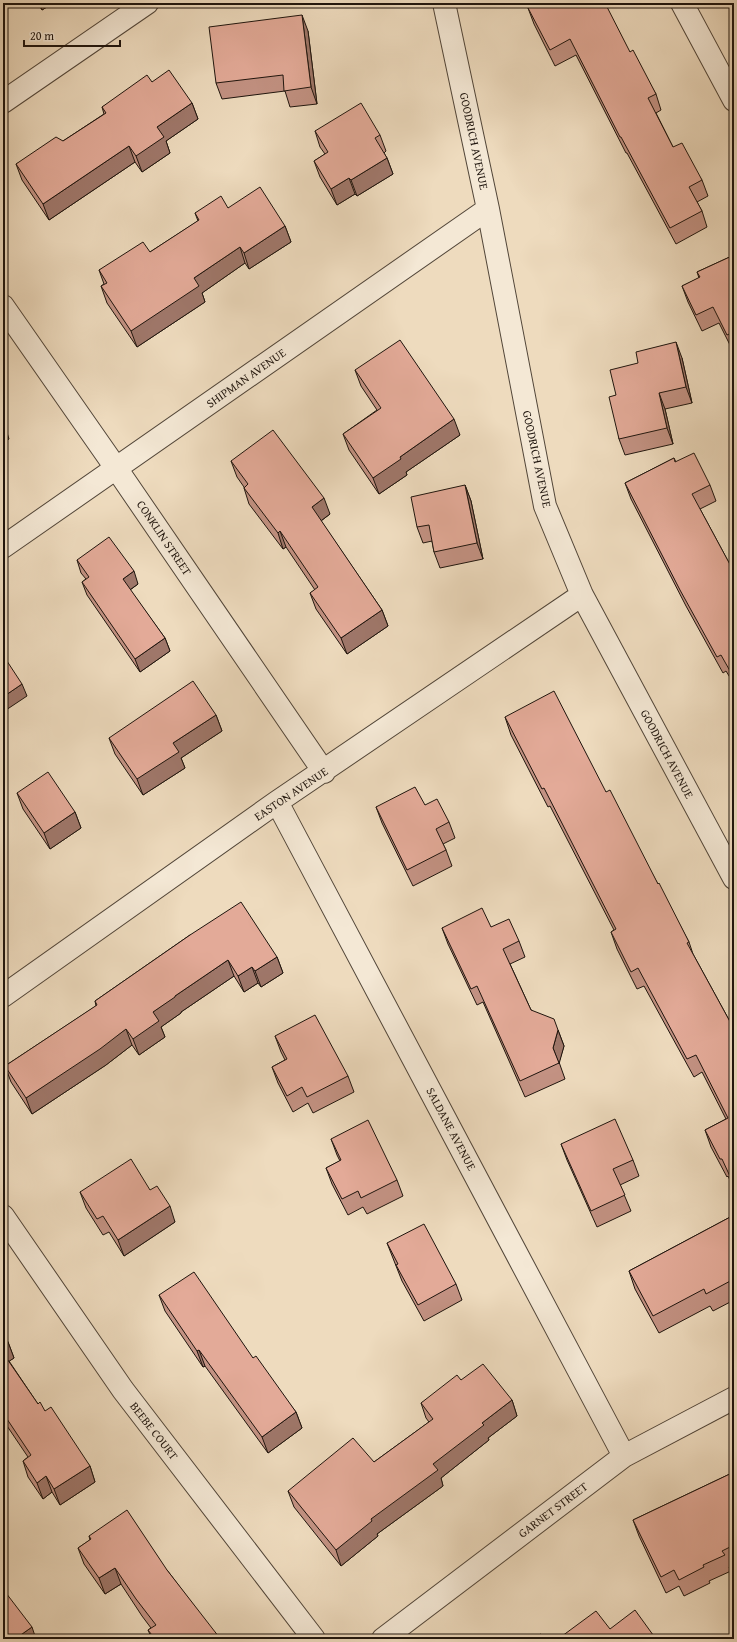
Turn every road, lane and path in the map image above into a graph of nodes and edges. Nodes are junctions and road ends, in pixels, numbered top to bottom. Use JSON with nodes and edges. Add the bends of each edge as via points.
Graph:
{"nodes":[{"id":1,"x":147,"y":3,"type":"edge"},
{"id":2,"x":444,"y":3,"type":"edge"},
{"id":3,"x":682,"y":3,"type":"edge"},
{"id":4,"x":734,"y":100,"type":"edge"},
{"id":5,"x":3,"y":102,"type":"edge"},
{"id":6,"x":488,"y":209,"type":"junction"},
{"id":7,"x":3,"y":306,"type":"edge"},
{"id":8,"x":116,"y":468,"type":"junction"},
{"id":9,"x":3,"y":547,"type":"edge"},
{"id":10,"x":582,"y":595,"type":"junction"},
{"id":11,"x":324,"y":772,"type":"junction"},
{"id":12,"x":277,"y":802,"type":"junction"},
{"id":13,"x":734,"y":878,"type":"edge"},
{"id":14,"x":3,"y":996,"type":"edge"},
{"id":15,"x":3,"y":1216,"type":"edge"},
{"id":16,"x":734,"y":1398,"type":"edge"},
{"id":17,"x":624,"y":1456,"type":"junction"},
{"id":18,"x":314,"y":1639,"type":"edge"},
{"id":19,"x":383,"y":1639,"type":"edge"}],
"edges":[{"from":1,"to":5,"type":"street"},
{"from":2,"to":6,"type":"street","name":"GOODRICH AVENUE"},
{"from":3,"to":4,"type":"street"},
{"from":6,"to":8,"type":"street","name":"SHIPMAN AVENUE"},
{"from":6,"to":10,"type":"street","name":"GOODRICH AVENUE","via":[[545,506]]},
{"from":7,"to":8,"type":"street","name":"CONKLIN STREET"},
{"from":8,"to":9,"type":"street","name":"SHIPMAN AVENUE"},
{"from":8,"to":11,"type":"street","name":"CONKLIN STREET"},
{"from":10,"to":11,"type":"street","name":"EASTON AVENUE"},
{"from":10,"to":13,"type":"street","name":"GOODRICH AVENUE"},
{"from":11,"to":12,"type":"street","name":"EASTON AVENUE"},
{"from":12,"to":14,"type":"street","name":"EASTON AVENUE"},
{"from":12,"to":17,"type":"street","name":"SALDANE AVENUE"},
{"from":15,"to":18,"type":"street","name":"BEEBE COURT","via":[[123,1390]]},
{"from":16,"to":17,"type":"street","name":"GARNET STREET"},
{"from":17,"to":19,"type":"street","name":"GARNET STREET"}]}
